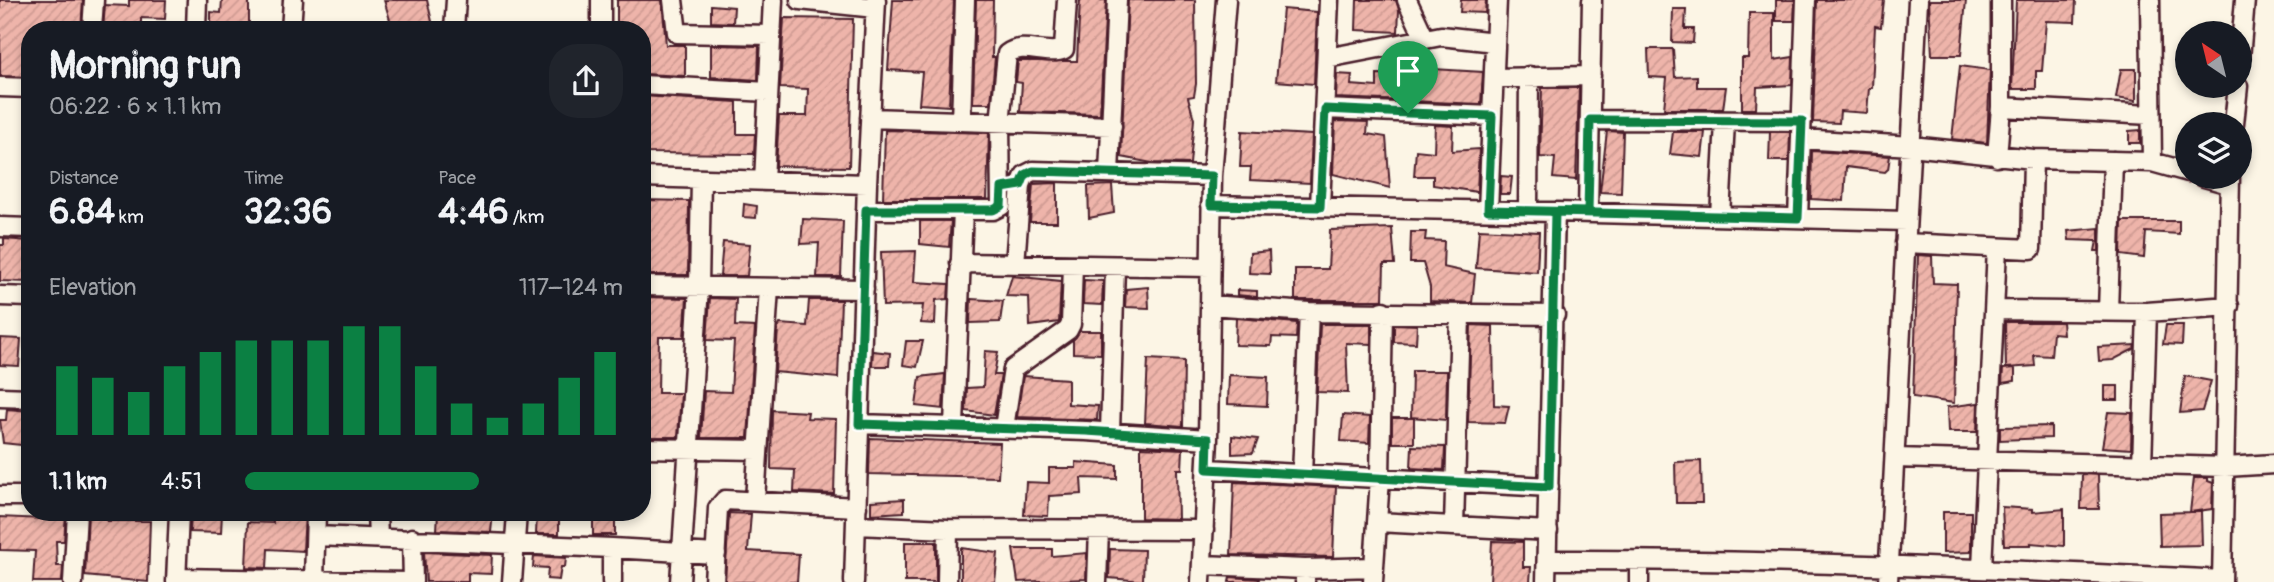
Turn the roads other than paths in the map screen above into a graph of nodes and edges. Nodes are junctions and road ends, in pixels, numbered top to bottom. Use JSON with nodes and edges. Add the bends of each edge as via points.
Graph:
{"nodes":[{"id":1,"x":94,"y":0,"type":"edge"},
{"id":2,"x":197,"y":0,"type":"edge"},
{"id":3,"x":293,"y":0,"type":"edge"},
{"id":4,"x":456,"y":0,"type":"edge"},
{"id":5,"x":601,"y":0,"type":"edge"},
{"id":6,"x":673,"y":0,"type":"edge"},
{"id":7,"x":773,"y":0,"type":"edge"},
{"id":8,"x":800,"y":0,"type":"edge"},
{"id":9,"x":965,"y":0,"type":"edge"},
{"id":10,"x":1067,"y":0,"type":"edge"},
{"id":11,"x":1117,"y":0,"type":"edge"},
{"id":12,"x":1226,"y":0,"type":"edge"},
{"id":13,"x":1329,"y":0,"type":"edge"},
{"id":14,"x":1406,"y":0,"type":"edge"},
{"id":15,"x":1497,"y":0,"type":"edge"},
{"id":16,"x":1592,"y":0,"type":"edge"},
{"id":17,"x":1806,"y":0,"type":"edge"},
{"id":18,"x":1918,"y":0,"type":"edge"},
{"id":19,"x":2001,"y":0,"type":"edge"},
{"id":20,"x":2151,"y":0,"type":"edge"},
{"id":21,"x":2245,"y":0,"type":"edge"},
{"id":22,"x":876,"y":4,"type":"edge"},
{"id":23,"x":93,"y":21,"type":"edge"},
{"id":24,"x":196,"y":21,"type":"edge"},
{"id":25,"x":292,"y":21,"type":"edge"},
{"id":26,"x":455,"y":21,"type":"edge"},
{"id":27,"x":601,"y":21,"type":"edge"},
{"id":28,"x":2243,"y":21,"type":"edge"},
{"id":29,"x":771,"y":35,"type":"junction"},
{"id":30,"x":1425,"y":39,"type":"junction"},
{"id":31,"x":1495,"y":42,"type":"junction"},
{"id":32,"x":1326,"y":58,"type":"junction"},
{"id":33,"x":1529,"y":76,"type":"junction"},
{"id":34,"x":1591,"y":76,"type":"junction"},
{"id":35,"x":1496,"y":78,"type":"junction"},
{"id":36,"x":651,"y":86,"type":"edge"},
{"id":37,"x":0,"y":87,"type":"edge"},
{"id":38,"x":21,"y":88,"type":"edge"},
{"id":39,"x":768,"y":92,"type":"junction"},
{"id":40,"x":2001,"y":107,"type":"junction"},
{"id":41,"x":1325,"y":109,"type":"junction"},
{"id":42,"x":2151,"y":115,"type":"junction"},
{"id":43,"x":1492,"y":116,"type":"junction"},
{"id":44,"x":870,"y":118,"type":"junction"},
{"id":45,"x":1590,"y":120,"type":"junction"},
{"id":46,"x":961,"y":121,"type":"junction"},
{"id":47,"x":1000,"y":122,"type":"junction"},
{"id":48,"x":1725,"y":122,"type":"junction"},
{"id":49,"x":1112,"y":126,"type":"junction"},
{"id":50,"x":1802,"y":130,"type":"junction"},
{"id":51,"x":1911,"y":146,"type":"junction"},
{"id":52,"x":1997,"y":157,"type":"junction"},
{"id":53,"x":2033,"y":159,"type":"junction"},
{"id":54,"x":2113,"y":161,"type":"junction"},
{"id":55,"x":2152,"y":162,"type":"junction"},
{"id":56,"x":2175,"y":168,"type":"edge"},
{"id":57,"x":1109,"y":173,"type":"junction"},
{"id":58,"x":1212,"y":176,"type":"junction"},
{"id":59,"x":651,"y":177,"type":"edge"},
{"id":60,"x":701,"y":178,"type":"junction"},
{"id":61,"x":764,"y":181,"type":"junction"},
{"id":62,"x":867,"y":184,"type":"junction"},
{"id":63,"x":1021,"y":185,"type":"junction"},
{"id":64,"x":1002,"y":188,"type":"junction"},
{"id":65,"x":2230,"y":189,"type":"edge"},
{"id":66,"x":1211,"y":205,"type":"junction"},
{"id":67,"x":1320,"y":207,"type":"junction"},
{"id":68,"x":866,"y":210,"type":"junction"},
{"id":69,"x":963,"y":210,"type":"junction"},
{"id":70,"x":1488,"y":210,"type":"junction"},
{"id":71,"x":1528,"y":210,"type":"junction"},
{"id":72,"x":1555,"y":212,"type":"junction"},
{"id":73,"x":1588,"y":212,"type":"junction"},
{"id":74,"x":1720,"y":216,"type":"junction"},
{"id":75,"x":1798,"y":218,"type":"junction"},
{"id":76,"x":1906,"y":221,"type":"junction"},
{"id":77,"x":0,"y":227,"type":"edge"},
{"id":78,"x":21,"y":228,"type":"edge"},
{"id":79,"x":1905,"y":243,"type":"junction"},
{"id":80,"x":1997,"y":248,"type":"junction"},
{"id":81,"x":960,"y":263,"type":"junction"},
{"id":82,"x":1015,"y":264,"type":"junction"},
{"id":83,"x":1073,"y":265,"type":"junction"},
{"id":84,"x":1115,"y":266,"type":"junction"},
{"id":85,"x":1210,"y":267,"type":"junction"},
{"id":86,"x":651,"y":286,"type":"edge"},
{"id":87,"x":699,"y":287,"type":"junction"},
{"id":88,"x":769,"y":288,"type":"junction"},
{"id":89,"x":864,"y":289,"type":"junction"},
{"id":90,"x":0,"y":296,"type":"edge"},
{"id":91,"x":21,"y":297,"type":"edge"},
{"id":92,"x":1209,"y":305,"type":"junction"},
{"id":93,"x":2229,"y":306,"type":"junction"},
{"id":94,"x":1995,"y":310,"type":"junction"},
{"id":95,"x":1382,"y":311,"type":"junction"},
{"id":96,"x":2108,"y":311,"type":"junction"},
{"id":97,"x":1309,"y":312,"type":"junction"},
{"id":98,"x":2147,"y":312,"type":"junction"},
{"id":99,"x":1555,"y":315,"type":"junction"},
{"id":100,"x":1460,"y":316,"type":"junction"},
{"id":101,"x":0,"y":397,"type":"edge"},
{"id":102,"x":21,"y":398,"type":"edge"},
{"id":103,"x":859,"y":424,"type":"junction"},
{"id":104,"x":954,"y":425,"type":"junction"},
{"id":105,"x":1004,"y":428,"type":"junction"},
{"id":106,"x":1110,"y":432,"type":"junction"},
{"id":107,"x":1208,"y":439,"type":"junction"},
{"id":108,"x":651,"y":448,"type":"edge"},
{"id":109,"x":687,"y":449,"type":"junction"},
{"id":110,"x":758,"y":450,"type":"junction"},
{"id":111,"x":1895,"y":458,"type":"junction"},
{"id":112,"x":1987,"y":459,"type":"junction"},
{"id":113,"x":2274,"y":464,"type":"edge"},
{"id":114,"x":2142,"y":465,"type":"junction"},
{"id":115,"x":2226,"y":467,"type":"junction"},
{"id":116,"x":1207,"y":469,"type":"junction"},
{"id":117,"x":1302,"y":474,"type":"junction"},
{"id":118,"x":1380,"y":478,"type":"junction"},
{"id":119,"x":1455,"y":482,"type":"junction"},
{"id":120,"x":1549,"y":487,"type":"junction"},
{"id":121,"x":0,"y":496,"type":"edge"},
{"id":122,"x":21,"y":496,"type":"edge"},
{"id":123,"x":755,"y":500,"type":"junction"},
{"id":124,"x":857,"y":516,"type":"junction"},
{"id":125,"x":77,"y":521,"type":"edge"},
{"id":126,"x":179,"y":521,"type":"edge"},
{"id":127,"x":316,"y":521,"type":"edge"},
{"id":128,"x":377,"y":521,"type":"edge"},
{"id":129,"x":516,"y":521,"type":"edge"},
{"id":130,"x":1377,"y":522,"type":"junction"},
{"id":131,"x":1454,"y":526,"type":"junction"},
{"id":132,"x":948,"y":529,"type":"junction"},
{"id":133,"x":1099,"y":530,"type":"junction"},
{"id":134,"x":1204,"y":530,"type":"junction"},
{"id":135,"x":1548,"y":531,"type":"junction"},
{"id":136,"x":316,"y":536,"type":"junction"},
{"id":137,"x":378,"y":537,"type":"junction"},
{"id":138,"x":412,"y":538,"type":"junction"},
{"id":139,"x":514,"y":543,"type":"junction"},
{"id":140,"x":612,"y":548,"type":"junction"},
{"id":141,"x":680,"y":552,"type":"junction"},
{"id":142,"x":716,"y":554,"type":"junction"},
{"id":143,"x":1639,"y":560,"type":"junction"},
{"id":144,"x":1547,"y":561,"type":"junction"},
{"id":145,"x":1784,"y":563,"type":"junction"},
{"id":146,"x":1982,"y":568,"type":"junction"},
{"id":147,"x":1202,"y":573,"type":"edge"},
{"id":148,"x":1305,"y":575,"type":"edge"},
{"id":149,"x":1374,"y":575,"type":"edge"},
{"id":150,"x":1889,"y":575,"type":"edge"},
{"id":151,"x":176,"y":580,"type":"edge"},
{"id":152,"x":314,"y":580,"type":"edge"},
{"id":153,"x":271,"y":581,"type":"edge"},
{"id":154,"x":346,"y":581,"type":"edge"},
{"id":155,"x":2222,"y":581,"type":"edge"},
{"id":156,"x":73,"y":582,"type":"edge"},
{"id":157,"x":411,"y":582,"type":"edge"},
{"id":158,"x":512,"y":582,"type":"edge"},
{"id":159,"x":612,"y":582,"type":"edge"},
{"id":160,"x":680,"y":582,"type":"edge"},
{"id":161,"x":714,"y":582,"type":"edge"},
{"id":162,"x":854,"y":582,"type":"edge"},
{"id":163,"x":947,"y":582,"type":"edge"},
{"id":164,"x":1097,"y":582,"type":"edge"},
{"id":165,"x":1546,"y":582,"type":"edge"},
{"id":166,"x":1639,"y":582,"type":"edge"},
{"id":167,"x":1784,"y":582,"type":"edge"}],
"edges":[{"from":1,"to":23,"type":"street"},
{"from":2,"to":24,"type":"street"},
{"from":3,"to":25,"type":"street"},
{"from":4,"to":26,"type":"street"},
{"from":5,"to":27,"type":"street"},
{"from":6,"to":29,"type":"street","via":[[677,33]]},
{"from":7,"to":29,"type":"street"},
{"from":8,"to":22,"type":"street"},
{"from":9,"to":46,"type":"street"},
{"from":10,"to":47,"type":"street","via":[[1064,49],[1016,49],[1007,54]]},
{"from":11,"to":49,"type":"street"},
{"from":12,"to":58,"type":"street"},
{"from":13,"to":32,"type":"street"},
{"from":14,"to":30,"type":"street"},
{"from":15,"to":31,"type":"street"},
{"from":16,"to":34,"type":"street"},
{"from":17,"to":50,"type":"street"},
{"from":18,"to":51,"type":"street"},
{"from":19,"to":40,"type":"street"},
{"from":20,"to":42,"type":"street"},
{"from":21,"to":28,"type":"street"},
{"from":22,"to":44,"type":"street"},
{"from":29,"to":39,"type":"street"},
{"from":30,"to":31,"type":"street"},
{"from":30,"to":32,"type":"street"},
{"from":31,"to":35,"type":"street"},
{"from":32,"to":41,"type":"street"},
{"from":33,"to":34,"type":"street"},
{"from":33,"to":35,"type":"street"},
{"from":33,"to":71,"type":"street"},
{"from":34,"to":45,"type":"street"},
{"from":35,"to":43,"type":"street"},
{"from":36,"to":39,"type":"street"},
{"from":37,"to":38,"type":"street"},
{"from":39,"to":61,"type":"street"},
{"from":40,"to":42,"type":"street"},
{"from":40,"to":52,"type":"street"},
{"from":41,"to":43,"type":"street"},
{"from":41,"to":67,"type":"street"},
{"from":42,"to":55,"type":"street"},
{"from":43,"to":70,"type":"street"},
{"from":44,"to":46,"type":"street"},
{"from":44,"to":62,"type":"street"},
{"from":45,"to":48,"type":"street"},
{"from":45,"to":73,"type":"street"},
{"from":46,"to":47,"type":"street"},
{"from":47,"to":49,"type":"street"},
{"from":47,"to":64,"type":"street"},
{"from":48,"to":50,"type":"street"},
{"from":48,"to":74,"type":"street"},
{"from":49,"to":57,"type":"street"},
{"from":50,"to":51,"type":"street"},
{"from":50,"to":75,"type":"street"},
{"from":51,"to":52,"type":"street"},
{"from":51,"to":76,"type":"street"},
{"from":52,"to":53,"type":"street"},
{"from":53,"to":54,"type":"street"},
{"from":53,"to":80,"type":"street","via":[[2031,249]]},
{"from":54,"to":55,"type":"street"},
{"from":54,"to":96,"type":"street"},
{"from":55,"to":56,"type":"street"},
{"from":57,"to":58,"type":"street"},
{"from":57,"to":63,"type":"street","via":[[1033,171]]},
{"from":58,"to":66,"type":"street"},
{"from":59,"to":60,"type":"street"},
{"from":60,"to":61,"type":"street"},
{"from":60,"to":87,"type":"street"},
{"from":61,"to":62,"type":"street"},
{"from":62,"to":68,"type":"street"},
{"from":63,"to":64,"type":"street"},
{"from":63,"to":82,"type":"street"},
{"from":64,"to":69,"type":"street","via":[[998,208]]},
{"from":65,"to":93,"type":"street"},
{"from":66,"to":67,"type":"street"},
{"from":66,"to":85,"type":"street"},
{"from":67,"to":70,"type":"street"},
{"from":68,"to":69,"type":"street"},
{"from":68,"to":89,"type":"street"},
{"from":69,"to":81,"type":"street"},
{"from":70,"to":71,"type":"street"},
{"from":71,"to":72,"type":"street"},
{"from":72,"to":73,"type":"street"},
{"from":72,"to":99,"type":"street"},
{"from":73,"to":74,"type":"street"},
{"from":74,"to":75,"type":"street"},
{"from":75,"to":76,"type":"street"},
{"from":76,"to":79,"type":"street"},
{"from":77,"to":78,"type":"street"},
{"from":79,"to":80,"type":"street"},
{"from":79,"to":111,"type":"street"},
{"from":80,"to":94,"type":"street"},
{"from":81,"to":82,"type":"street"},
{"from":81,"to":104,"type":"street"},
{"from":82,"to":83,"type":"street"},
{"from":83,"to":84,"type":"street"},
{"from":83,"to":105,"type":"street","via":[[1071,324],[1060,338],[1013,369]]},
{"from":84,"to":85,"type":"street"},
{"from":84,"to":106,"type":"street"},
{"from":85,"to":92,"type":"street"},
{"from":86,"to":87,"type":"street"},
{"from":87,"to":88,"type":"street"},
{"from":87,"to":109,"type":"street"},
{"from":88,"to":89,"type":"street"},
{"from":88,"to":110,"type":"street"},
{"from":89,"to":103,"type":"street"},
{"from":90,"to":91,"type":"street"},
{"from":92,"to":97,"type":"street"},
{"from":92,"to":107,"type":"street"},
{"from":93,"to":98,"type":"street"},
{"from":93,"to":115,"type":"street"},
{"from":94,"to":96,"type":"street"},
{"from":94,"to":112,"type":"street"},
{"from":95,"to":97,"type":"street"},
{"from":95,"to":100,"type":"street"},
{"from":95,"to":118,"type":"street"},
{"from":96,"to":98,"type":"street"},
{"from":97,"to":117,"type":"street"},
{"from":98,"to":114,"type":"street"},
{"from":99,"to":100,"type":"street"},
{"from":99,"to":120,"type":"street"},
{"from":100,"to":119,"type":"street"},
{"from":101,"to":102,"type":"street"},
{"from":103,"to":104,"type":"street"},
{"from":103,"to":124,"type":"street"},
{"from":104,"to":105,"type":"street"},
{"from":105,"to":106,"type":"street"},
{"from":106,"to":107,"type":"street"},
{"from":107,"to":116,"type":"street"},
{"from":108,"to":109,"type":"street"},
{"from":109,"to":110,"type":"street"},
{"from":109,"to":141,"type":"street"},
{"from":110,"to":123,"type":"street"},
{"from":111,"to":112,"type":"street"},
{"from":111,"to":150,"type":"street"},
{"from":112,"to":114,"type":"street"},
{"from":112,"to":146,"type":"street"},
{"from":113,"to":115,"type":"street"},
{"from":114,"to":115,"type":"street"},
{"from":115,"to":155,"type":"street"},
{"from":116,"to":117,"type":"street"},
{"from":116,"to":134,"type":"street"},
{"from":117,"to":118,"type":"street"},
{"from":118,"to":119,"type":"street"},
{"from":118,"to":130,"type":"street"},
{"from":119,"to":120,"type":"street"},
{"from":119,"to":131,"type":"street"},
{"from":120,"to":135,"type":"street"},
{"from":121,"to":122,"type":"street"},
{"from":123,"to":124,"type":"street"},
{"from":123,"to":142,"type":"street","via":[[720,503]]},
{"from":124,"to":132,"type":"street"},
{"from":124,"to":162,"type":"street"},
{"from":125,"to":156,"type":"street"},
{"from":126,"to":151,"type":"street"},
{"from":127,"to":136,"type":"street"},
{"from":128,"to":137,"type":"street"},
{"from":129,"to":139,"type":"street"},
{"from":130,"to":131,"type":"street"},
{"from":130,"to":149,"type":"street"},
{"from":131,"to":135,"type":"street"},
{"from":132,"to":133,"type":"street"},
{"from":132,"to":163,"type":"street"},
{"from":133,"to":134,"type":"street"},
{"from":133,"to":164,"type":"street"},
{"from":134,"to":147,"type":"street"},
{"from":135,"to":144,"type":"street"},
{"from":136,"to":137,"type":"street"},
{"from":136,"to":152,"type":"street"},
{"from":137,"to":138,"type":"street"},
{"from":138,"to":139,"type":"street"},
{"from":138,"to":157,"type":"street"},
{"from":139,"to":140,"type":"street"},
{"from":139,"to":158,"type":"street"},
{"from":140,"to":141,"type":"street"},
{"from":140,"to":159,"type":"street"},
{"from":141,"to":142,"type":"street"},
{"from":141,"to":160,"type":"street"},
{"from":142,"to":161,"type":"street"},
{"from":143,"to":144,"type":"street"},
{"from":143,"to":145,"type":"street"},
{"from":143,"to":166,"type":"street"},
{"from":144,"to":165,"type":"street"},
{"from":145,"to":150,"type":"street"},
{"from":145,"to":167,"type":"street"},
{"from":146,"to":150,"type":"street"},
{"from":146,"to":155,"type":"street"},
{"from":147,"to":148,"type":"street"},
{"from":148,"to":149,"type":"street"},
{"from":151,"to":153,"type":"street"},
{"from":152,"to":153,"type":"street"},
{"from":152,"to":154,"type":"street"},
{"from":154,"to":157,"type":"street"}]}
